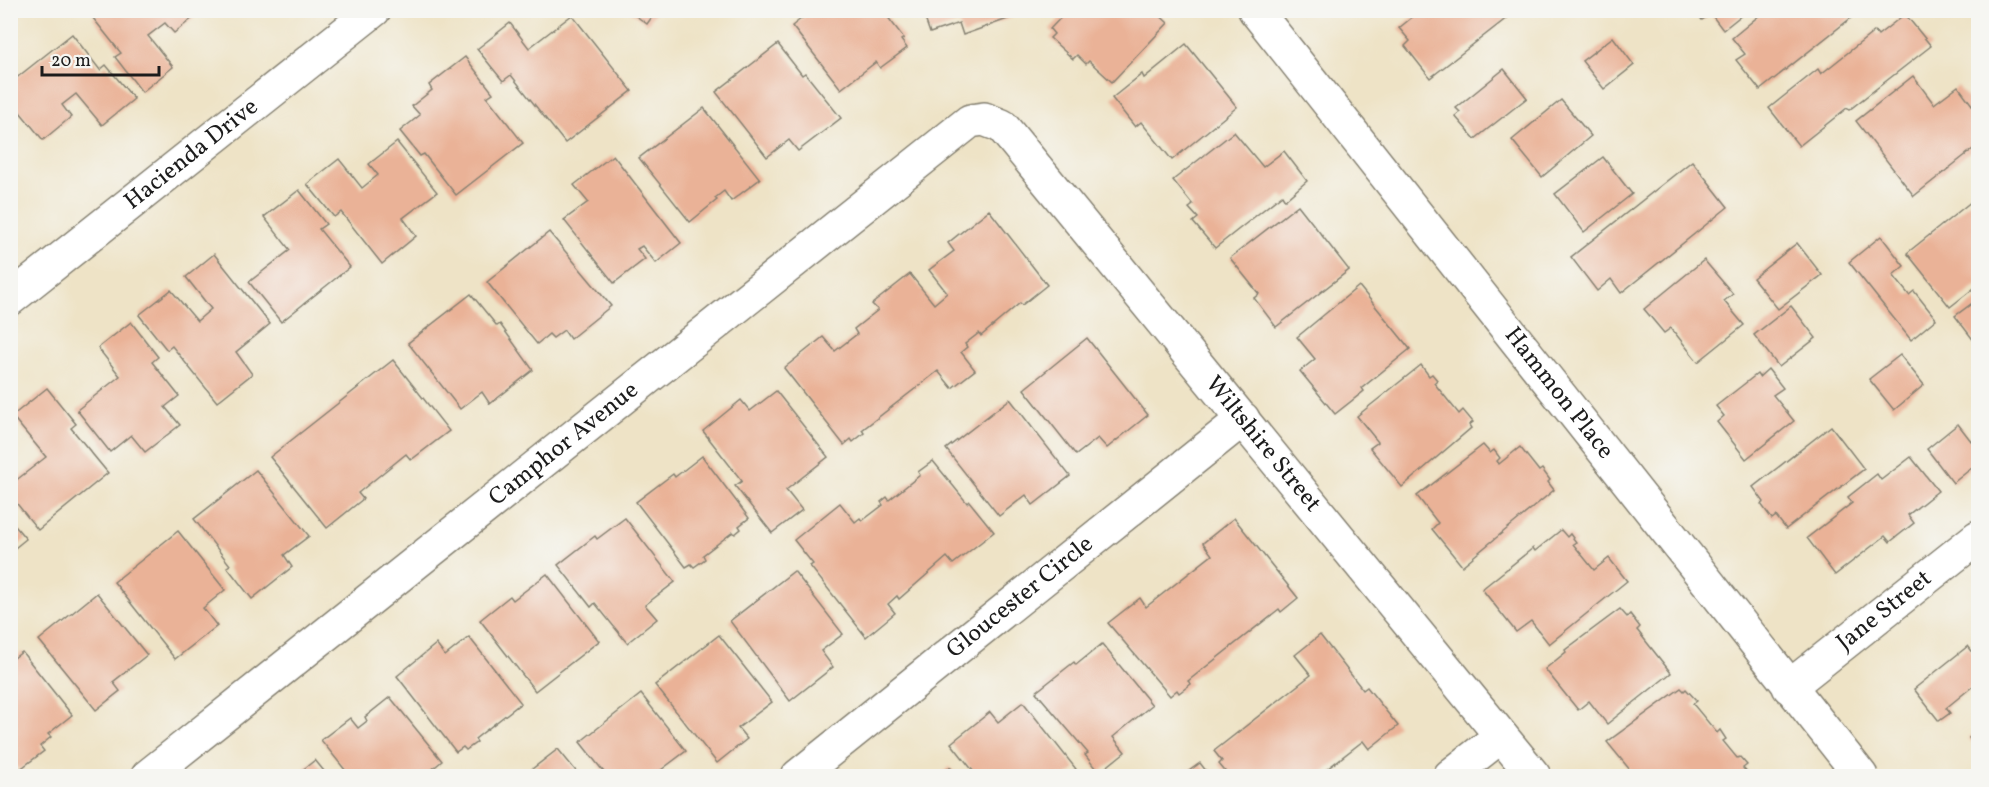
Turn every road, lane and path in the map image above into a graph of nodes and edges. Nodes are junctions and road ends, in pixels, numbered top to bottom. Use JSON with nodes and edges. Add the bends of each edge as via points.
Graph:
{"nodes":[{"id":1,"x":374,"y":10,"type":"edge"},
{"id":2,"x":1254,"y":10,"type":"edge"},
{"id":3,"x":984,"y":119,"type":"joint"},
{"id":4,"x":10,"y":299,"type":"edge"},
{"id":5,"x":1243,"y":419,"type":"junction"},
{"id":6,"x":1978,"y":537,"type":"edge"},
{"id":7,"x":1789,"y":687,"type":"junction"},
{"id":8,"x":1501,"y":736,"type":"junction"},
{"id":9,"x":148,"y":777,"type":"edge"},
{"id":10,"x":798,"y":777,"type":"edge"},
{"id":11,"x":1449,"y":777,"type":"edge"},
{"id":12,"x":1534,"y":777,"type":"edge"},
{"id":13,"x":1861,"y":777,"type":"edge"}],
"edges":[{"from":1,"to":4,"type":"street","name":"Hacienda Drive"},
{"from":2,"to":7,"type":"street","name":"Hammon Place"},
{"from":3,"to":5,"type":"street","name":"Wiltshire Street","via":[[1002,126]]},
{"from":3,"to":9,"type":"street","name":"Camphor Avenue","via":[[970,121]]},
{"from":5,"to":8,"type":"street","name":"Wiltshire Street"},
{"from":5,"to":10,"type":"street","name":"Gloucester Circle"},
{"from":6,"to":7,"type":"street","name":"Jane Street"},
{"from":7,"to":13,"type":"street","name":"Hammon Place"},
{"from":8,"to":11,"type":"street"},
{"from":8,"to":12,"type":"street","name":"Wiltshire Street"}]}
